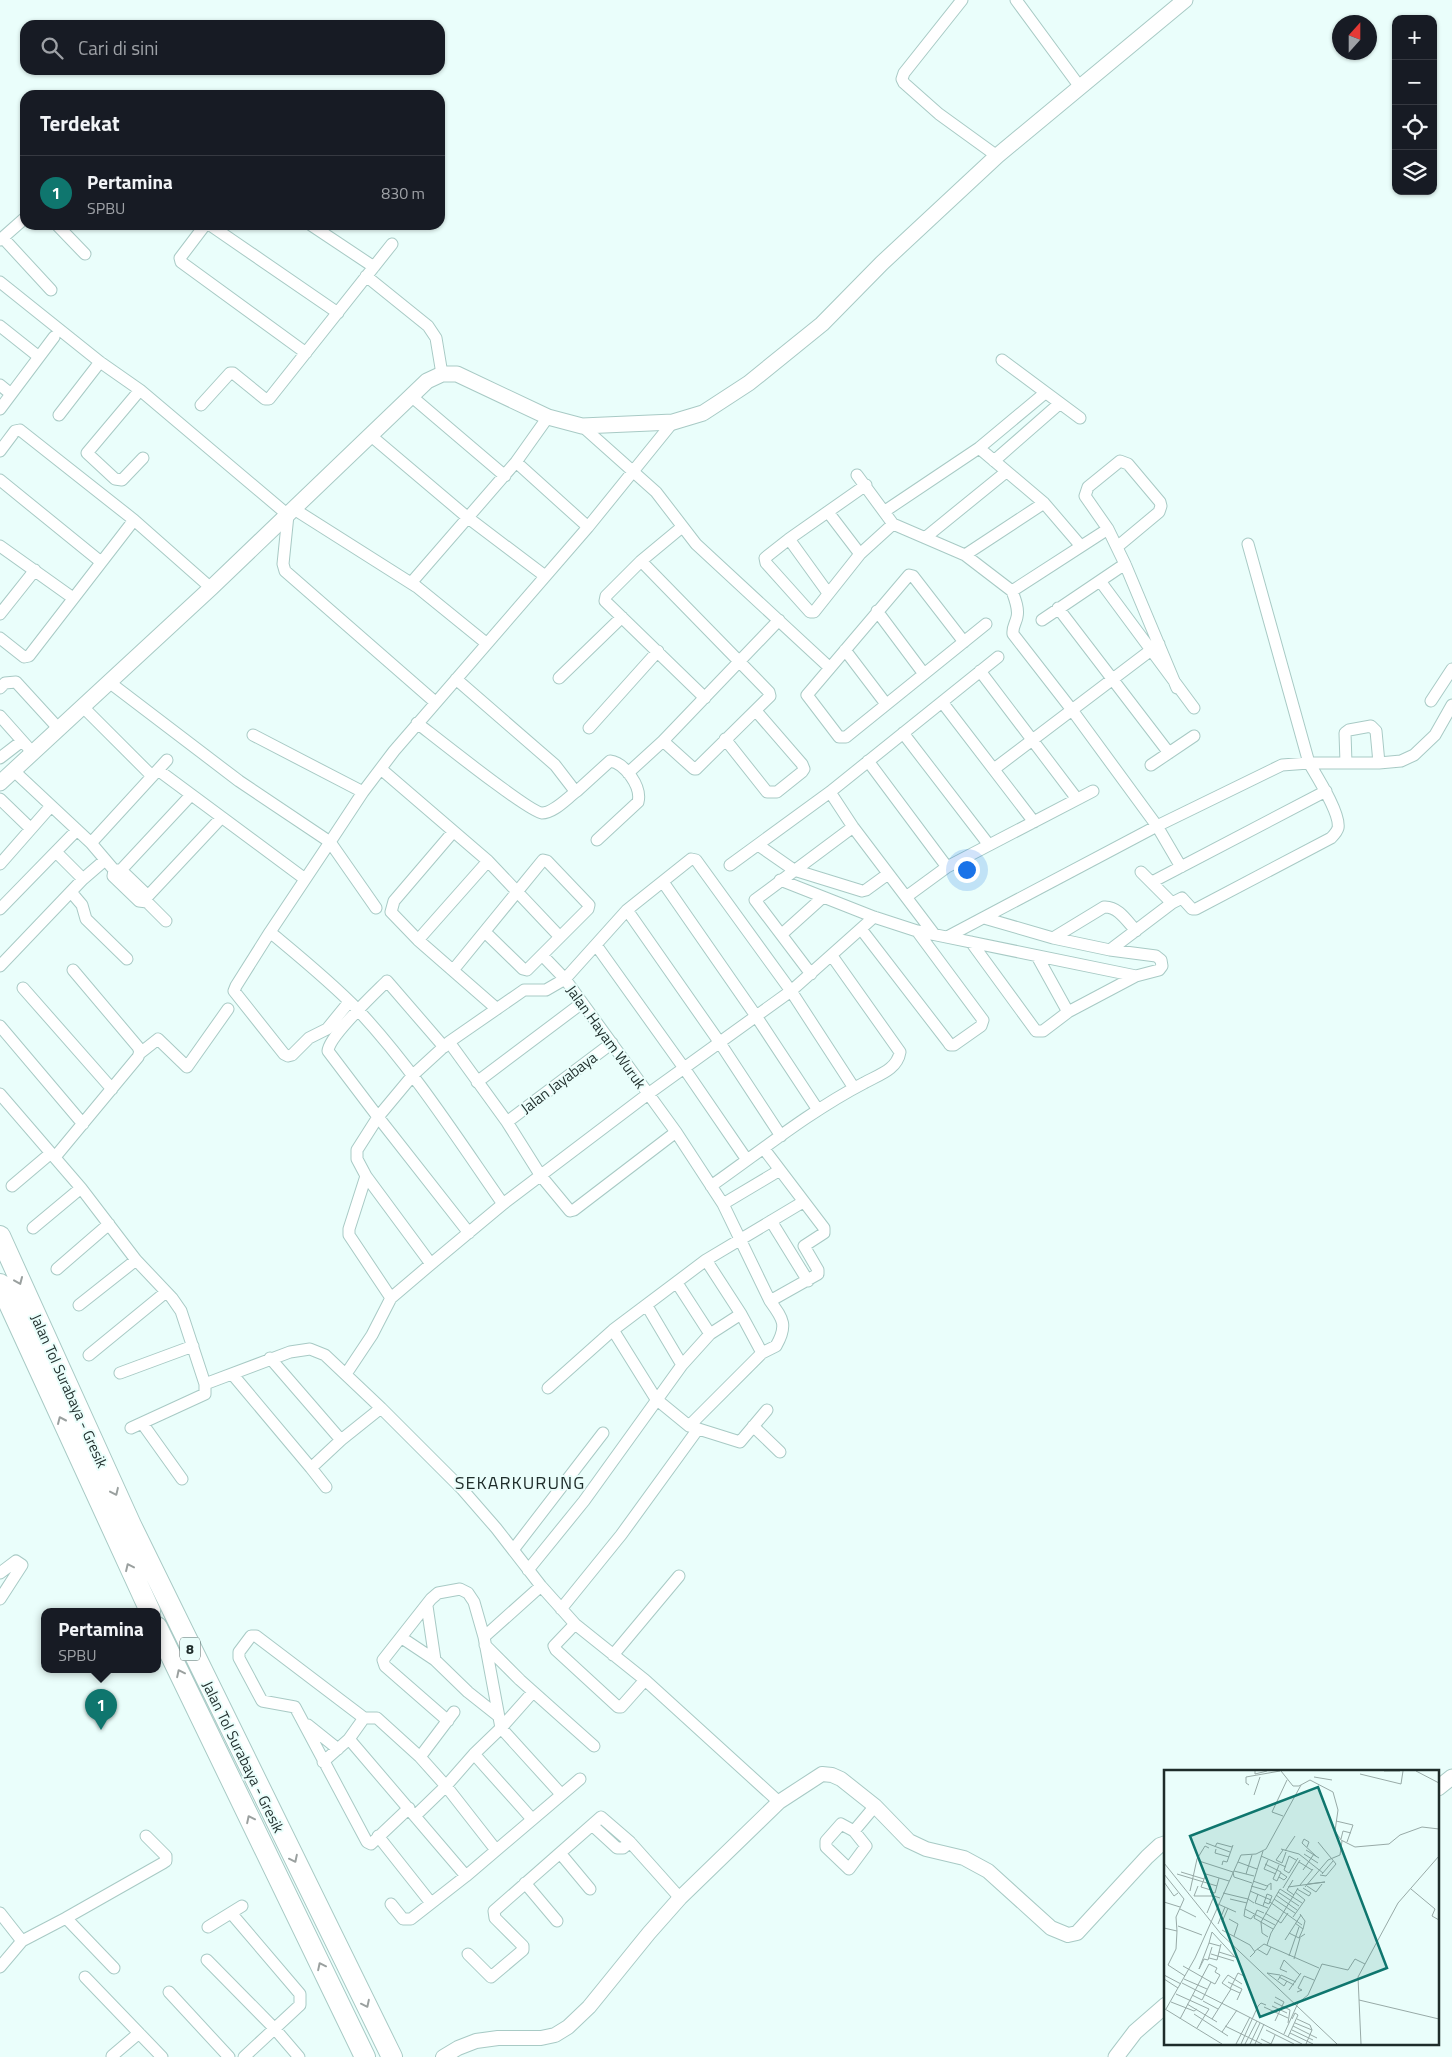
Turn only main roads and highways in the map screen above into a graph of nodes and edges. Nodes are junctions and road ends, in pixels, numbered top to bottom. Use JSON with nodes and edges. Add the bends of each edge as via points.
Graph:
{"nodes":[{"id":1,"x":1185,"y":0,"type":"edge"},
{"id":2,"x":0,"y":783,"type":"edge"},
{"id":3,"x":0,"y":1236,"type":"edge"},
{"id":4,"x":0,"y":1284,"type":"edge"},
{"id":5,"x":149,"y":1608,"type":"edge"},
{"id":6,"x":161,"y":1635,"type":"edge"},
{"id":7,"x":1452,"y":1777,"type":"edge"},
{"id":8,"x":1440,"y":1786,"type":"edge"},
{"id":9,"x":1164,"y":2007,"type":"edge"},
{"id":10,"x":365,"y":2057,"type":"edge"},
{"id":11,"x":392,"y":2057,"type":"edge"},
{"id":12,"x":1116,"y":2057,"type":"edge"}],
"edges":[{"from":1,"to":2,"type":"main road","via":[[997,156],[822,324],[728,399],[703,414],[673,422],[582,426],[548,417],[457,374],[442,374],[427,381],[212,588]]},
{"from":3,"to":11,"type":"highway","name":"Jalan Tol Surabaya - Gresik","number":"8","one_way":true,"via":[[138,1542]]},
{"from":5,"to":4,"type":"highway","name":"Jalan Tol Surabaya - Gresik","one_way":true},
{"from":10,"to":6,"type":"highway","name":"Jalan Tol Surabaya - Gresik","number":"8","one_way":true},
{"from":7,"to":8,"type":"main road"},
{"from":9,"to":12,"type":"main road","via":[[1135,2032]]}]}
